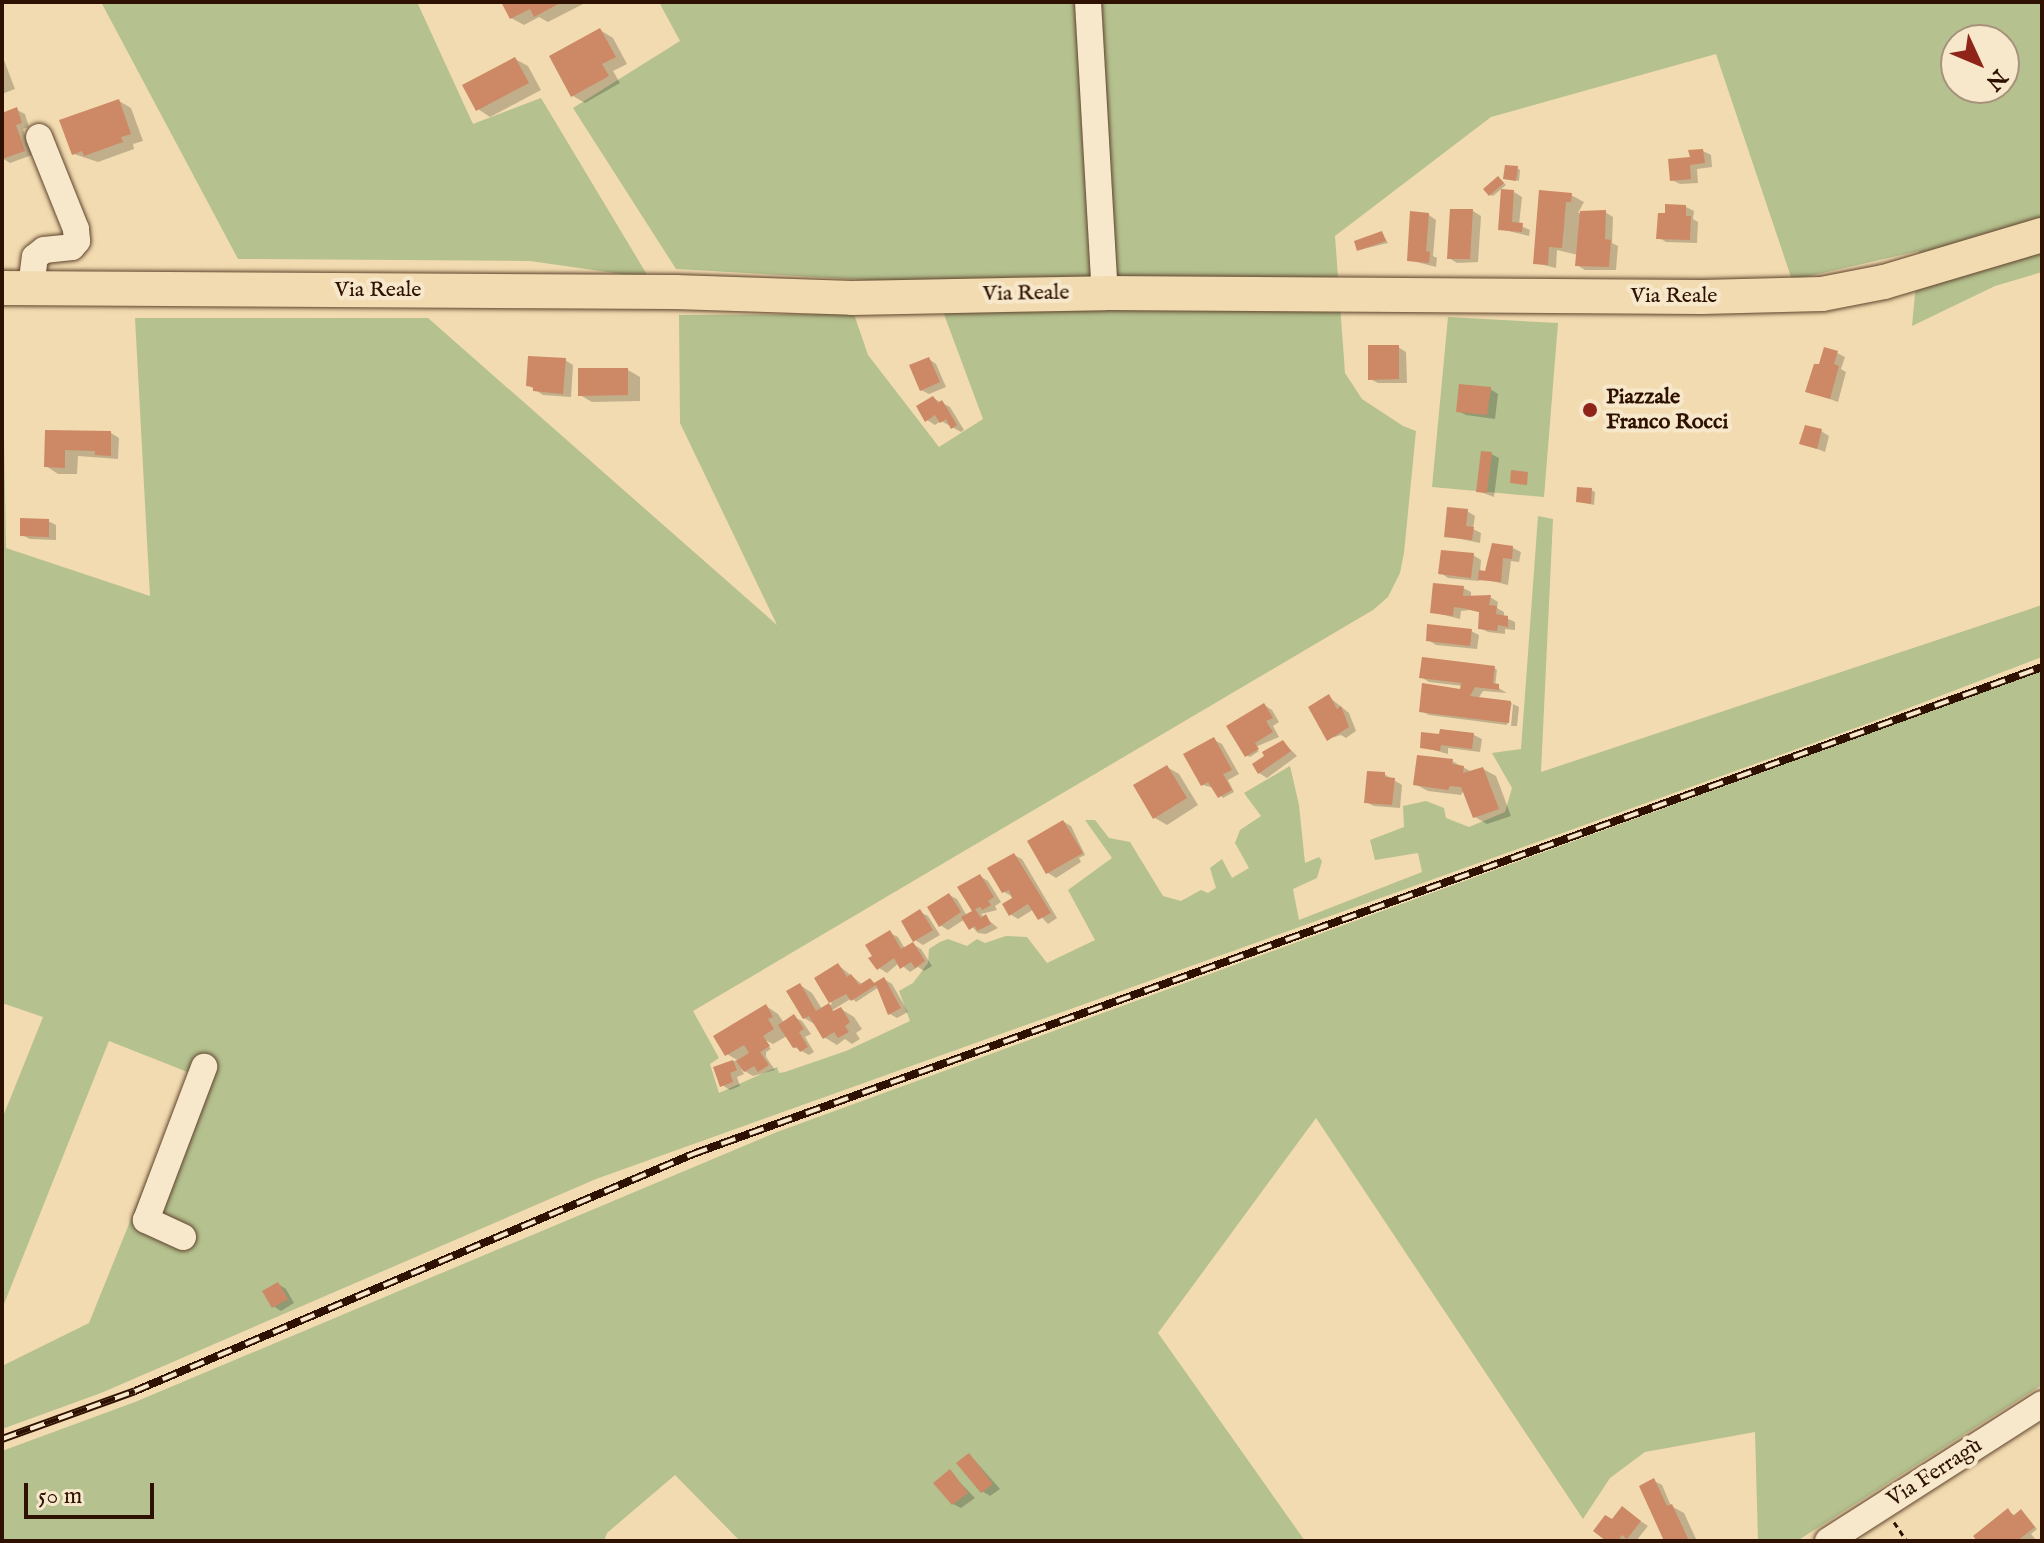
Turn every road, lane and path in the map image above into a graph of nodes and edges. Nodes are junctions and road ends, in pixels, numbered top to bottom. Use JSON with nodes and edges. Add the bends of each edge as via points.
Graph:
{"nodes":[{"id":1,"x":1088,"y":2,"type":"edge"},
{"id":2,"x":39,"y":137,"type":"dead end"},
{"id":3,"x":2042,"y":235,"type":"edge"},
{"id":4,"x":17,"y":288,"type":"edge"},
{"id":5,"x":1105,"y":293,"type":"junction"},
{"id":6,"x":204,"y":1067,"type":"dead end"},
{"id":7,"x":183,"y":1237,"type":"dead end"},
{"id":8,"x":2042,"y":1404,"type":"edge"},
{"id":9,"x":1828,"y":1541,"type":"edge"}],
"edges":[{"from":1,"to":5,"type":"street"},
{"from":2,"to":4,"type":"street","via":[[77,241],[35,257]]},
{"from":3,"to":5,"type":"main road","name":"Via Reale","via":[[1884,282],[1822,294]]},
{"from":4,"to":5,"type":"main road","name":"Via Reale","via":[[852,298]]},
{"from":6,"to":7,"type":"street","via":[[146,1220]]},
{"from":8,"to":9,"type":"street","name":"Via Ferragù"}]}
